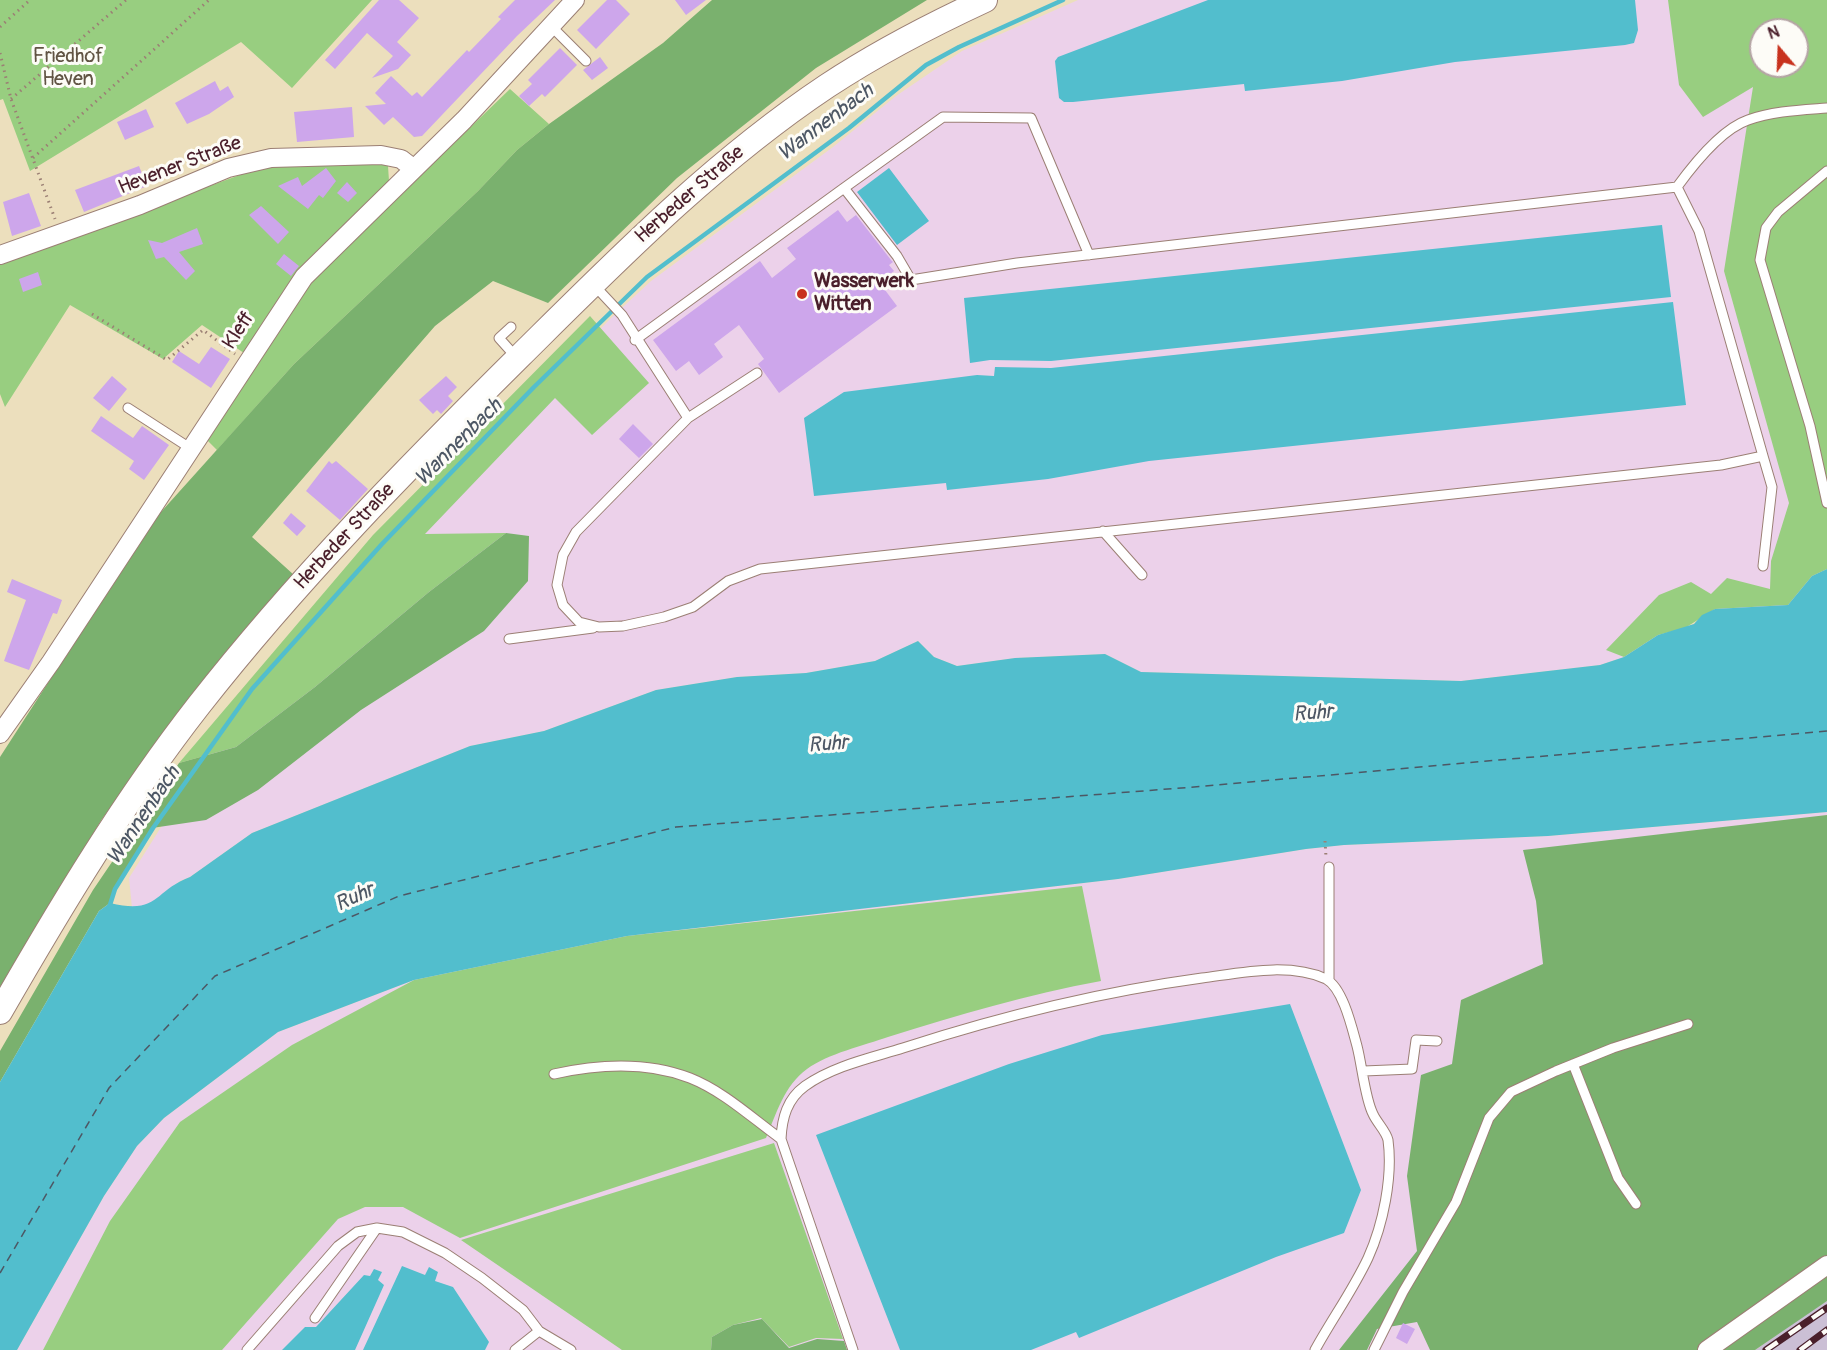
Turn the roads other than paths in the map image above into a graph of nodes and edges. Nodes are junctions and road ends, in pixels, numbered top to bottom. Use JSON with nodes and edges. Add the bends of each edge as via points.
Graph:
{"nodes":[{"id":1,"x":574,"y":0,"type":"edge"},
{"id":2,"x":985,"y":0,"type":"edge"},
{"id":3,"x":552,"y":27,"type":"junction"},
{"id":4,"x":586,"y":61,"type":"dead end"},
{"id":5,"x":1827,"y":108,"type":"edge"},
{"id":6,"x":414,"y":169,"type":"junction"},
{"id":7,"x":1827,"y":171,"type":"edge"},
{"id":8,"x":1677,"y":187,"type":"junction"},
{"id":9,"x":844,"y":188,"type":"junction"},
{"id":10,"x":0,"y":255,"type":"edge"},
{"id":11,"x":1089,"y":255,"type":"junction"},
{"id":12,"x":593,"y":284,"type":"junction"},
{"id":13,"x":511,"y":327,"type":"dead end"},
{"id":14,"x":635,"y":340,"type":"junction"},
{"id":15,"x":517,"y":359,"type":"junction"},
{"id":16,"x":757,"y":373,"type":"dead end"},
{"id":17,"x":128,"y":408,"type":"dead end"},
{"id":18,"x":688,"y":418,"type":"junction"},
{"id":19,"x":190,"y":448,"type":"junction"},
{"id":20,"x":1763,"y":456,"type":"junction"},
{"id":21,"x":1827,"y":503,"type":"edge"},
{"id":22,"x":1103,"y":531,"type":"junction"},
{"id":23,"x":1763,"y":566,"type":"dead end"},
{"id":24,"x":1142,"y":575,"type":"dead end"},
{"id":25,"x":599,"y":627,"type":"junction"},
{"id":26,"x":509,"y":639,"type":"dead end"},
{"id":27,"x":0,"y":734,"type":"edge"},
{"id":28,"x":1329,"y":867,"type":"dead end"},
{"id":29,"x":1329,"y":981,"type":"junction"},
{"id":30,"x":0,"y":1012,"type":"edge"},
{"id":31,"x":1688,"y":1024,"type":"dead end"},
{"id":32,"x":1437,"y":1041,"type":"dead end"},
{"id":33,"x":1573,"y":1064,"type":"junction"},
{"id":34,"x":1364,"y":1071,"type":"junction"},
{"id":35,"x":554,"y":1074,"type":"dead end"},
{"id":36,"x":781,"y":1139,"type":"junction"},
{"id":37,"x":1635,"y":1204,"type":"dead end"},
{"id":38,"x":376,"y":1228,"type":"junction"},
{"id":39,"x":1827,"y":1265,"type":"edge"},
{"id":40,"x":315,"y":1318,"type":"dead end"},
{"id":41,"x":539,"y":1331,"type":"junction"},
{"id":42,"x":247,"y":1350,"type":"edge"},
{"id":43,"x":515,"y":1350,"type":"edge"},
{"id":44,"x":571,"y":1350,"type":"edge"},
{"id":45,"x":854,"y":1350,"type":"edge"},
{"id":46,"x":1315,"y":1350,"type":"edge"},
{"id":47,"x":1374,"y":1350,"type":"edge"},
{"id":48,"x":1707,"y":1350,"type":"edge"}],
"edges":[{"from":1,"to":3,"type":"street","name":"Kleff"},
{"from":2,"to":12,"type":"main road","name":"Herbeder Straße","via":[[872,59],[788,114],[688,195]]},
{"from":3,"to":4,"type":"lane"},
{"from":3,"to":6,"type":"street","name":"Kleff"},
{"from":5,"to":8,"type":"lane","via":[[1772,113],[1745,120],[1701,155]]},
{"from":6,"to":10,"type":"street","name":"Hevener Straße","via":[[401,159],[381,155],[271,158],[228,168]]},
{"from":6,"to":19,"type":"street","name":"Kleff","via":[[304,277]]},
{"from":7,"to":21,"type":"lane","via":[[1778,212],[1766,228],[1760,260],[1810,426]]},
{"from":8,"to":11,"type":"lane"},
{"from":8,"to":20,"type":"lane","via":[[1699,231]]},
{"from":9,"to":11,"type":"lane","via":[[911,280]]},
{"from":9,"to":11,"type":"lane","via":[[943,117],[1031,118]]},
{"from":9,"to":14,"type":"lane"},
{"from":12,"to":14,"type":"lane","via":[[622,315]]},
{"from":12,"to":15,"type":"main road","name":"Herbeder Straße"},
{"from":13,"to":15,"type":"lane","via":[[500,338]]},
{"from":14,"to":18,"type":"lane"},
{"from":15,"to":30,"type":"main road","name":"Herbeder Straße","via":[[346,534],[204,699],[108,832]]},
{"from":16,"to":18,"type":"lane"},
{"from":17,"to":19,"type":"lane"},
{"from":18,"to":25,"type":"lane","via":[[576,532],[563,555],[556,585],[563,605],[579,622]]},
{"from":19,"to":27,"type":"street","name":"Kleff"},
{"from":20,"to":22,"type":"lane","via":[[1721,465]]},
{"from":20,"to":23,"type":"lane","via":[[1772,487]]},
{"from":22,"to":24,"type":"lane"},
{"from":22,"to":25,"type":"lane","via":[[760,569],[741,574],[693,607],[664,617]]},
{"from":25,"to":26,"type":"lane"},
{"from":28,"to":29,"type":"lane"},
{"from":29,"to":34,"type":"lane","via":[[1349,1017]]},
{"from":29,"to":36,"type":"lane","via":[[1298,971],[1239,973],[1128,988],[1039,1007],[822,1077],[793,1097],[782,1119]]},
{"from":31,"to":33,"type":"lane"},
{"from":32,"to":34,"type":"lane","via":[[1416,1040],[1412,1069]]},
{"from":33,"to":37,"type":"lane","via":[[1617,1178]]},
{"from":33,"to":47,"type":"lane","via":[[1511,1092],[1489,1118],[1456,1202]]},
{"from":34,"to":46,"type":"lane","via":[[1372,1113],[1388,1137],[1383,1210],[1368,1258]]},
{"from":35,"to":36,"type":"lane","via":[[613,1066],[649,1067],[690,1078]]},
{"from":36,"to":45,"type":"lane"},
{"from":38,"to":40,"type":"lane"},
{"from":38,"to":41,"type":"lane","via":[[403,1232],[445,1253],[523,1310]]},
{"from":38,"to":42,"type":"lane","via":[[357,1232],[338,1246]]},
{"from":39,"to":48,"type":"street"},
{"from":41,"to":43,"type":"lane"},
{"from":41,"to":44,"type":"lane"}]}
